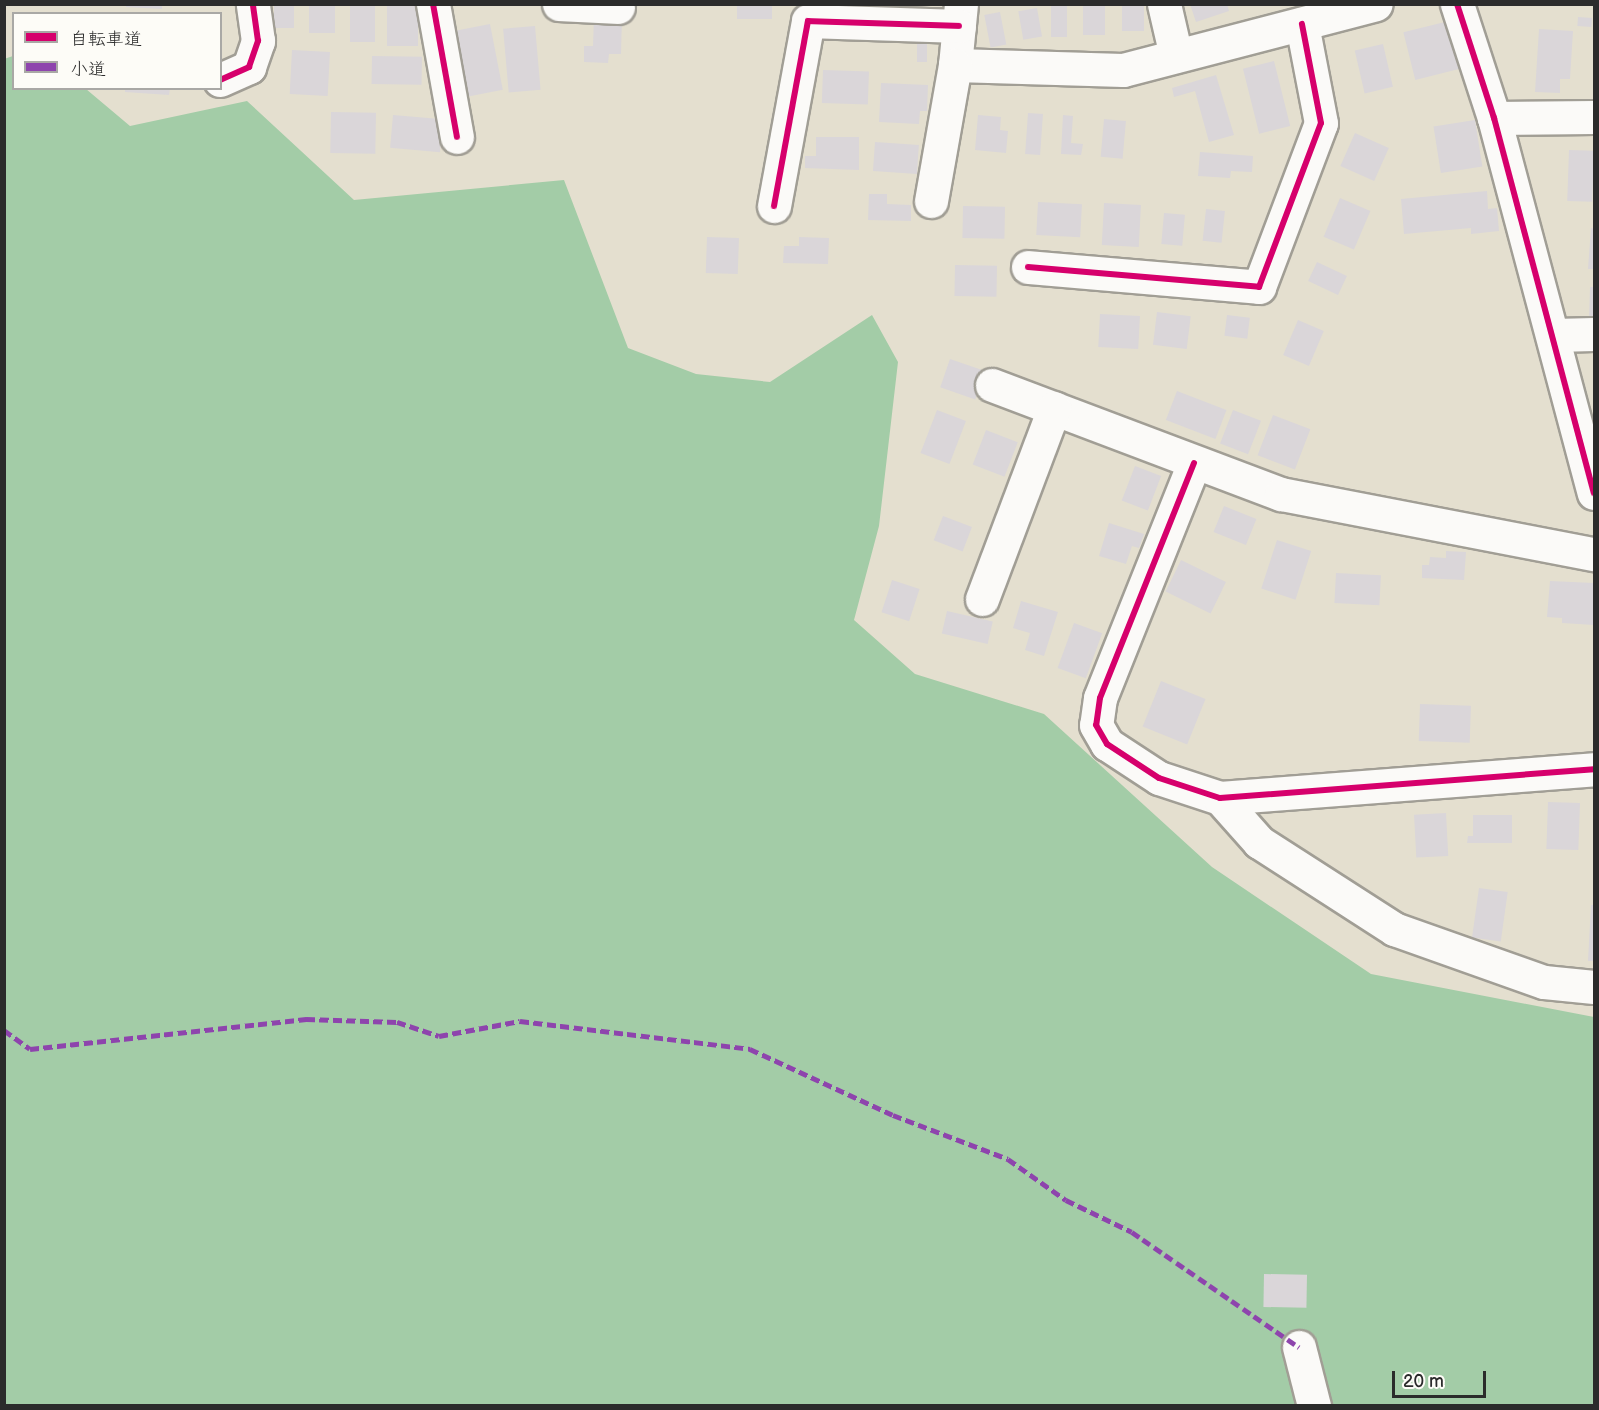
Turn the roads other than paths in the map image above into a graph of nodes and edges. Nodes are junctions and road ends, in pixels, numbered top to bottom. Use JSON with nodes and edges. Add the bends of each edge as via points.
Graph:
{"nodes":[{"id":1,"x":253,"y":4,"type":"edge"},
{"id":2,"x":433,"y":4,"type":"edge"},
{"id":3,"x":559,"y":4,"type":"edge"},
{"id":4,"x":1164,"y":4,"type":"edge"},
{"id":5,"x":1376,"y":4,"type":"edge"},
{"id":6,"x":1457,"y":4,"type":"edge"},
{"id":7,"x":618,"y":7,"type":"dead end"},
{"id":8,"x":960,"y":15,"type":"edge"},
{"id":9,"x":1302,"y":24,"type":"junction"},
{"id":10,"x":1176,"y":56,"type":"junction"},
{"id":11,"x":955,"y":66,"type":"junction"},
{"id":12,"x":222,"y":79,"type":"edge"},
{"id":13,"x":1594,"y":117,"type":"edge"},
{"id":14,"x":1494,"y":118,"type":"junction"},
{"id":15,"x":458,"y":137,"type":"dead end"},
{"id":16,"x":931,"y":201,"type":"dead end"},
{"id":17,"x":774,"y":206,"type":"dead end"},
{"id":18,"x":1028,"y":267,"type":"dead end"},
{"id":19,"x":1594,"y":334,"type":"edge"},
{"id":20,"x":1554,"y":335,"type":"junction"},
{"id":21,"x":992,"y":385,"type":"dead end"},
{"id":22,"x":1054,"y":408,"type":"junction"},
{"id":23,"x":1194,"y":463,"type":"junction"},
{"id":24,"x":1594,"y":493,"type":"edge"},
{"id":25,"x":1594,"y":554,"type":"edge"},
{"id":26,"x":982,"y":599,"type":"dead end"},
{"id":27,"x":1594,"y":769,"type":"edge"},
{"id":28,"x":1220,"y":798,"type":"junction"},
{"id":29,"x":1594,"y":987,"type":"edge"},
{"id":30,"x":1299,"y":1347,"type":"dead end"},
{"id":31,"x":1314,"y":1406,"type":"edge"}],
"edges":[{"from":1,"to":12,"type":"street","via":[[258,41],[249,67]]},
{"from":2,"to":15,"type":"street"},
{"from":3,"to":7,"type":"street"},
{"from":4,"to":10,"type":"street"},
{"from":5,"to":9,"type":"street"},
{"from":6,"to":14,"type":"street"},
{"from":8,"to":11,"type":"street"},
{"from":8,"to":17,"type":"street","via":[[808,21]]},
{"from":9,"to":10,"type":"street"},
{"from":9,"to":18,"type":"street","via":[[1321,123],[1259,287]]},
{"from":10,"to":11,"type":"street","via":[[1123,70]]},
{"from":11,"to":16,"type":"street"},
{"from":13,"to":14,"type":"street"},
{"from":14,"to":20,"type":"street"},
{"from":19,"to":20,"type":"street"},
{"from":20,"to":24,"type":"street"},
{"from":21,"to":22,"type":"street"},
{"from":22,"to":23,"type":"street"},
{"from":22,"to":26,"type":"street"},
{"from":23,"to":25,"type":"street","via":[[1281,494]]},
{"from":23,"to":28,"type":"street","via":[[1100,698],[1096,725],[1107,744],[1159,778]]},
{"from":27,"to":28,"type":"street"},
{"from":28,"to":29,"type":"street","via":[[1259,842],[1394,929],[1544,982]]},
{"from":30,"to":31,"type":"street"}]}
